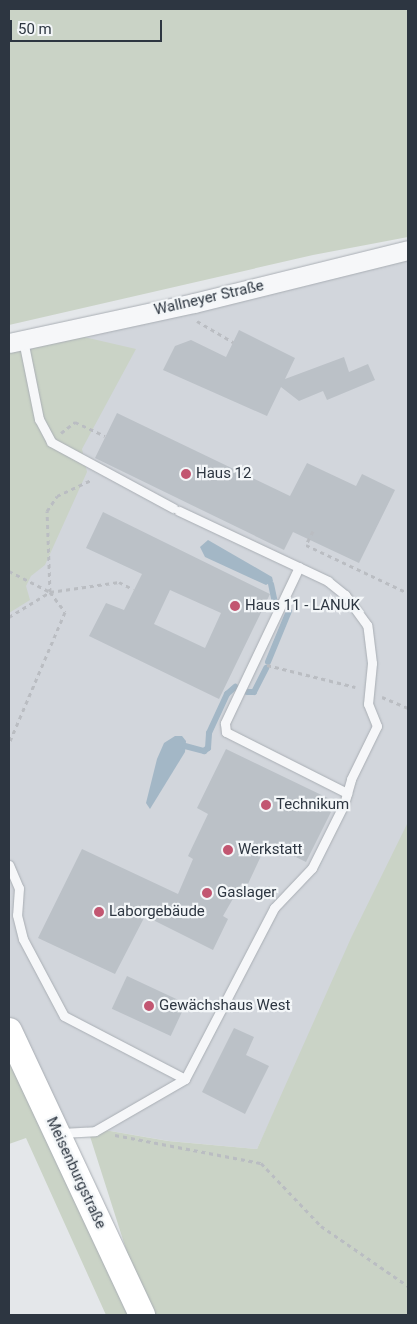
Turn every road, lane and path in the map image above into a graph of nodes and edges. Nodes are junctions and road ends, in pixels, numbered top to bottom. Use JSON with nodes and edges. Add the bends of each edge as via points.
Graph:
{"nodes":[{"id":1,"x":408,"y":250,"type":"edge"},
{"id":2,"x":220,"y":336,"type":"dead end"},
{"id":3,"x":16,"y":341,"type":"edge"},
{"id":4,"x":233,"y":342,"type":"dead end"},
{"id":5,"x":105,"y":436,"type":"dead end"},
{"id":6,"x":51,"y":442,"type":"junction"},
{"id":7,"x":113,"y":476,"type":"junction"},
{"id":8,"x":314,"y":531,"type":"dead end"},
{"id":9,"x":299,"y":568,"type":"junction"},
{"id":10,"x":9,"y":571,"type":"edge"},
{"id":11,"x":133,"y":589,"type":"dead end"},
{"id":12,"x":50,"y":592,"type":"junction"},
{"id":13,"x":408,"y":594,"type":"edge"},
{"id":14,"x":9,"y":617,"type":"edge"},
{"id":15,"x":254,"y":661,"type":"junction"},
{"id":16,"x":369,"y":691,"type":"junction"},
{"id":17,"x":408,"y":708,"type":"edge"},
{"id":18,"x":9,"y":743,"type":"edge"},
{"id":19,"x":348,"y":793,"type":"junction"},
{"id":20,"x":9,"y":865,"type":"edge"},
{"id":21,"x":9,"y":1031,"type":"edge"},
{"id":22,"x":185,"y":1079,"type":"junction"},
{"id":23,"x":95,"y":1130,"type":"junction"},
{"id":24,"x":58,"y":1133,"type":"junction"},
{"id":25,"x":408,"y":1286,"type":"edge"},
{"id":26,"x":142,"y":1315,"type":"edge"}],
"edges":[{"from":1,"to":3,"type":"street","name":"Wallneyer Straße","via":[[194,303]]},
{"from":2,"to":4,"type":"path"},
{"from":3,"to":6,"type":"lane","via":[[39,420]]},
{"from":5,"to":6,"type":"path","via":[[75,422]]},
{"from":6,"to":7,"type":"lane"},
{"from":7,"to":9,"type":"lane","via":[[176,510]]},
{"from":7,"to":12,"type":"path","via":[[98,477],[58,496],[50,505]]},
{"from":8,"to":13,"type":"path","via":[[306,545]]},
{"from":9,"to":15,"type":"lane"},
{"from":9,"to":16,"type":"lane","via":[[345,595],[367,625],[372,656]]},
{"from":10,"to":12,"type":"path"},
{"from":11,"to":12,"type":"path","via":[[119,582]]},
{"from":12,"to":14,"type":"path"},
{"from":12,"to":18,"type":"path","via":[[64,612]]},
{"from":15,"to":16,"type":"path"},
{"from":15,"to":19,"type":"lane","via":[[225,723],[226,732]]},
{"from":16,"to":17,"type":"path"},
{"from":16,"to":19,"type":"lane","via":[[368,704],[377,726]]},
{"from":19,"to":22,"type":"lane","via":[[312,868],[274,908]]},
{"from":20,"to":22,"type":"lane","via":[[19,888],[17,915],[23,939],[64,1016]]},
{"from":21,"to":24,"type":"main road","name":"Meisenburgstraße"},
{"from":22,"to":23,"type":"lane"},
{"from":23,"to":24,"type":"lane"},
{"from":23,"to":25,"type":"path","via":[[261,1163],[321,1226]]},
{"from":24,"to":26,"type":"main road","name":"Meisenburgstraße"}]}
